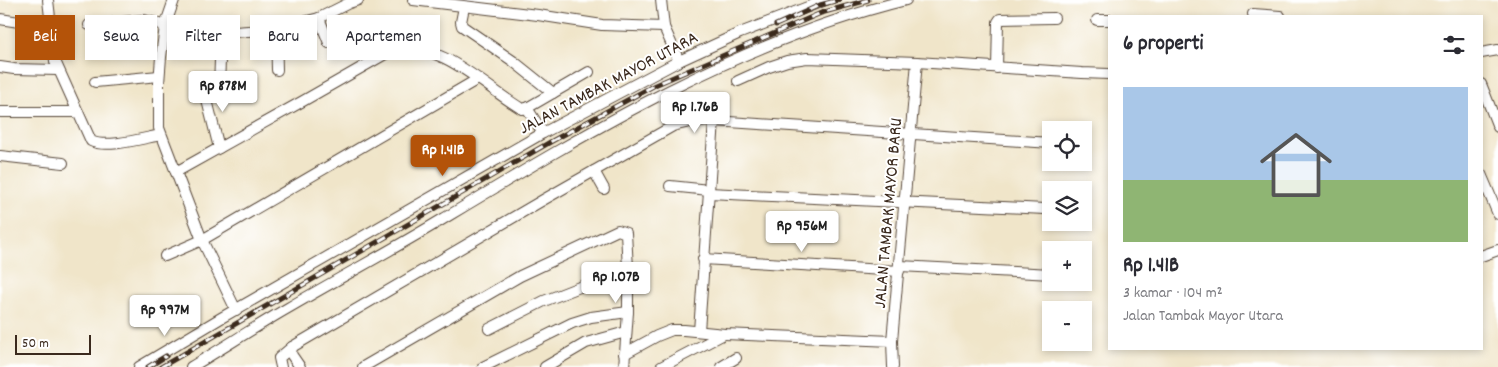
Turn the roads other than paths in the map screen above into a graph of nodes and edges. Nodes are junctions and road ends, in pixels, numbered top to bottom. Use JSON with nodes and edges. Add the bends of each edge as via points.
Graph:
{"nodes":[{"id":1,"x":48,"y":0,"type":"edge"},
{"id":2,"x":173,"y":0,"type":"edge"},
{"id":3,"x":358,"y":0,"type":"edge"},
{"id":4,"x":413,"y":0,"type":"edge"},
{"id":5,"x":826,"y":0,"type":"edge"},
{"id":6,"x":906,"y":0,"type":"edge"},
{"id":7,"x":663,"y":1,"type":"edge"},
{"id":8,"x":464,"y":7,"type":"junction"},
{"id":9,"x":1253,"y":14,"type":"dead end"},
{"id":10,"x":50,"y":15,"type":"edge"},
{"id":11,"x":1266,"y":15,"type":"edge"},
{"id":12,"x":319,"y":18,"type":"joint"},
{"id":13,"x":1054,"y":18,"type":"dead end"},
{"id":14,"x":0,"y":19,"type":"edge"},
{"id":15,"x":1097,"y":20,"type":"dead end"},
{"id":16,"x":1108,"y":20,"type":"edge"},
{"id":17,"x":15,"y":21,"type":"edge"},
{"id":18,"x":157,"y":24,"type":"edge"},
{"id":19,"x":165,"y":26,"type":"junction"},
{"id":20,"x":664,"y":27,"type":"junction"},
{"id":21,"x":327,"y":38,"type":"edge"},
{"id":22,"x":1498,"y":50,"type":"edge"},
{"id":23,"x":1483,"y":53,"type":"edge"},
{"id":24,"x":54,"y":60,"type":"edge"},
{"id":25,"x":220,"y":60,"type":"edge"},
{"id":26,"x":277,"y":60,"type":"edge"},
{"id":27,"x":679,"y":61,"type":"junction"},
{"id":28,"x":917,"y":62,"type":"junction"},
{"id":29,"x":0,"y":67,"type":"edge"},
{"id":30,"x":997,"y":68,"type":"junction"},
{"id":31,"x":58,"y":70,"type":"junction"},
{"id":32,"x":277,"y":70,"type":"dead end"},
{"id":33,"x":589,"y":72,"type":"dead end"},
{"id":34,"x":1108,"y":74,"type":"edge"},
{"id":35,"x":159,"y":76,"type":"junction"},
{"id":36,"x":478,"y":79,"type":"junction"},
{"id":37,"x":738,"y":81,"type":"dead end"},
{"id":38,"x":95,"y":82,"type":"dead end"},
{"id":39,"x":1483,"y":89,"type":"edge"},
{"id":40,"x":553,"y":93,"type":"junction"},
{"id":41,"x":528,"y":108,"type":"junction"},
{"id":42,"x":0,"y":112,"type":"edge"},
{"id":43,"x":78,"y":112,"type":"junction"},
{"id":44,"x":714,"y":121,"type":"junction"},
{"id":45,"x":1498,"y":127,"type":"edge"},
{"id":46,"x":542,"y":133,"type":"junction"},
{"id":47,"x":161,"y":135,"type":"junction"},
{"id":48,"x":910,"y":135,"type":"junction"},
{"id":49,"x":1042,"y":142,"type":"edge"},
{"id":50,"x":219,"y":148,"type":"junction"},
{"id":51,"x":0,"y":156,"type":"edge"},
{"id":52,"x":62,"y":163,"type":"dead end"},
{"id":53,"x":594,"y":171,"type":"junction"},
{"id":54,"x":176,"y":172,"type":"junction"},
{"id":55,"x":1483,"y":179,"type":"edge"},
{"id":56,"x":670,"y":186,"type":"dead end"},
{"id":57,"x":604,"y":189,"type":"dead end"},
{"id":58,"x":709,"y":191,"type":"junction"},
{"id":59,"x":904,"y":202,"type":"junction"},
{"id":60,"x":1042,"y":209,"type":"edge"},
{"id":61,"x":1498,"y":214,"type":"edge"},
{"id":62,"x":202,"y":240,"type":"junction"},
{"id":63,"x":1498,"y":250,"type":"edge"},
{"id":64,"x":1483,"y":255,"type":"edge"},
{"id":65,"x":165,"y":256,"type":"dead end"},
{"id":66,"x":704,"y":259,"type":"junction"},
{"id":67,"x":628,"y":268,"type":"junction"},
{"id":68,"x":899,"y":268,"type":"junction"},
{"id":69,"x":1042,"y":273,"type":"edge"},
{"id":70,"x":236,"y":310,"type":"junction"},
{"id":71,"x":628,"y":312,"type":"junction"},
{"id":72,"x":489,"y":329,"type":"dead end"},
{"id":73,"x":699,"y":331,"type":"junction"},
{"id":74,"x":626,"y":332,"type":"junction"},
{"id":75,"x":725,"y":334,"type":"junction"},
{"id":76,"x":892,"y":341,"type":"junction"},
{"id":77,"x":292,"y":346,"type":"junction"},
{"id":78,"x":624,"y":354,"type":"junction"},
{"id":79,"x":736,"y":358,"type":"dead end"},
{"id":80,"x":140,"y":367,"type":"edge"},
{"id":81,"x":191,"y":367,"type":"edge"},
{"id":82,"x":281,"y":367,"type":"edge"},
{"id":83,"x":300,"y":367,"type":"edge"},
{"id":84,"x":363,"y":367,"type":"edge"},
{"id":85,"x":483,"y":367,"type":"edge"},
{"id":86,"x":545,"y":367,"type":"edge"},
{"id":87,"x":624,"y":367,"type":"edge"},
{"id":88,"x":661,"y":367,"type":"edge"},
{"id":89,"x":721,"y":367,"type":"edge"},
{"id":90,"x":893,"y":367,"type":"edge"}],
"edges":[{"from":1,"to":10,"type":"street"},
{"from":2,"to":19,"type":"street"},
{"from":3,"to":12,"type":"street"},
{"from":4,"to":8,"type":"street"},
{"from":5,"to":27,"type":"street","name":"JALAN TAMBAK MAYOR UTARA"},
{"from":6,"to":81,"type":"street","via":[[748,52],[679,85],[591,131]]},
{"from":7,"to":20,"type":"street"},
{"from":8,"to":20,"type":"street","via":[[602,25]]},
{"from":8,"to":40,"type":"street","via":[[462,26]]},
{"from":9,"to":11,"type":"street"},
{"from":12,"to":21,"type":"street"},
{"from":13,"to":30,"type":"street","via":[[1000,19]]},
{"from":14,"to":17,"type":"street"},
{"from":15,"to":16,"type":"street"},
{"from":18,"to":19,"type":"street"},
{"from":19,"to":35,"type":"street"},
{"from":20,"to":27,"type":"street"},
{"from":22,"to":23,"type":"street"},
{"from":24,"to":31,"type":"street"},
{"from":25,"to":50,"type":"street","via":[[219,88],[206,96]]},
{"from":26,"to":32,"type":"street"},
{"from":27,"to":46,"type":"street","name":"JALAN TAMBAK MAYOR UTARA"},
{"from":28,"to":30,"type":"street"},
{"from":28,"to":37,"type":"street","via":[[807,58],[769,67]]},
{"from":28,"to":48,"type":"street","name":"JALAN TAMBAK MAYOR BARU"},
{"from":29,"to":31,"type":"street"},
{"from":30,"to":34,"type":"street"},
{"from":31,"to":43,"type":"street"},
{"from":33,"to":40,"type":"street"},
{"from":35,"to":38,"type":"street"},
{"from":35,"to":47,"type":"street","via":[[158,121]]},
{"from":36,"to":41,"type":"street","via":[[519,107]]},
{"from":36,"to":50,"type":"street","via":[[428,51],[406,47],[394,49]]},
{"from":36,"to":62,"type":"street"},
{"from":39,"to":45,"type":"street"},
{"from":40,"to":41,"type":"street"},
{"from":41,"to":46,"type":"street"},
{"from":42,"to":43,"type":"street"},
{"from":43,"to":47,"type":"street","via":[[91,141],[96,143],[126,142]]},
{"from":44,"to":48,"type":"street"},
{"from":44,"to":53,"type":"street","via":[[673,126]]},
{"from":44,"to":58,"type":"street"},
{"from":46,"to":70,"type":"street","name":"JALAN TAMBAK MAYOR UTARA"},
{"from":47,"to":54,"type":"street"},
{"from":48,"to":49,"type":"street"},
{"from":48,"to":59,"type":"street","name":"JALAN TAMBAK MAYOR BARU"},
{"from":50,"to":54,"type":"street"},
{"from":51,"to":52,"type":"street"},
{"from":53,"to":57,"type":"street"},
{"from":53,"to":77,"type":"street"},
{"from":54,"to":62,"type":"street"},
{"from":55,"to":61,"type":"street"},
{"from":56,"to":58,"type":"street"},
{"from":58,"to":59,"type":"street"},
{"from":58,"to":66,"type":"street"},
{"from":59,"to":60,"type":"street"},
{"from":59,"to":68,"type":"street","name":"JALAN TAMBAK MAYOR BARU"},
{"from":62,"to":65,"type":"street"},
{"from":62,"to":70,"type":"street"},
{"from":63,"to":64,"type":"street"},
{"from":66,"to":68,"type":"street"},
{"from":66,"to":73,"type":"street"},
{"from":67,"to":71,"type":"street"},
{"from":67,"to":72,"type":"street","via":[[544,301]]},
{"from":67,"to":84,"type":"street","via":[[626,233],[618,230],[520,276]]},
{"from":68,"to":69,"type":"street"},
{"from":68,"to":76,"type":"street","name":"JALAN TAMBAK MAYOR BARU"},
{"from":70,"to":80,"type":"street","name":"JALAN TAMBAK MAYOR UTARA"},
{"from":71,"to":74,"type":"street"},
{"from":71,"to":85,"type":"street","via":[[591,316],[572,323]]},
{"from":73,"to":75,"type":"street"},
{"from":73,"to":78,"type":"street","via":[[672,330]]},
{"from":74,"to":78,"type":"street"},
{"from":74,"to":86,"type":"street","via":[[586,343]]},
{"from":75,"to":76,"type":"street"},
{"from":75,"to":88,"type":"street"},
{"from":76,"to":90,"type":"street","name":"JALAN TAMBAK MAYOR BARU"},
{"from":77,"to":82,"type":"street","via":[[279,358]]},
{"from":77,"to":83,"type":"street","via":[[291,354]]},
{"from":78,"to":87,"type":"street"},
{"from":79,"to":89,"type":"street"}]}
